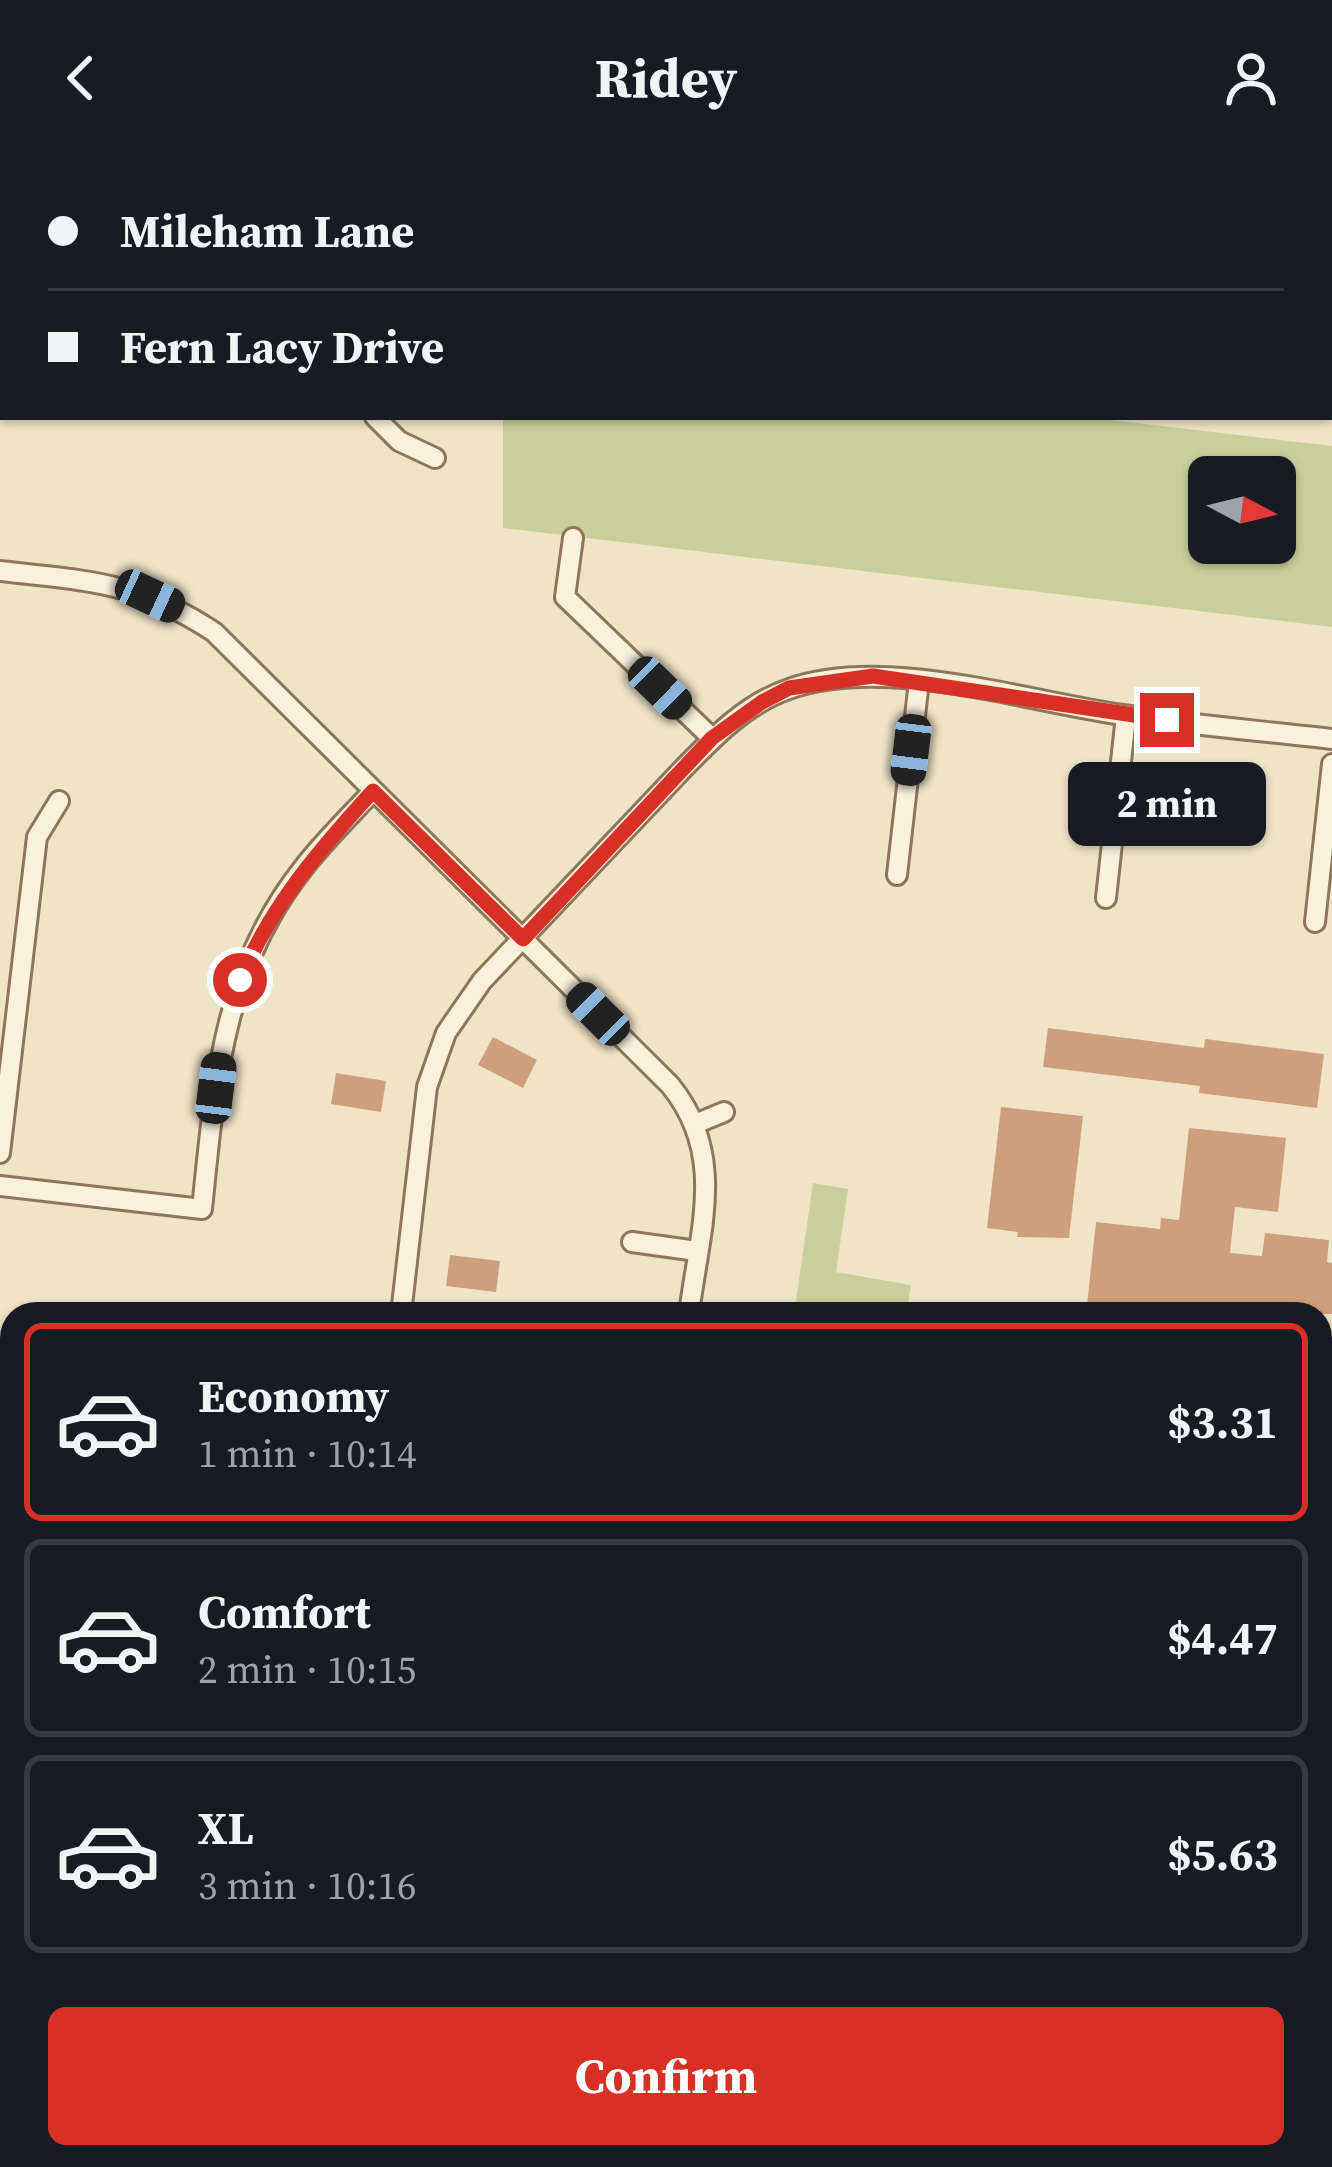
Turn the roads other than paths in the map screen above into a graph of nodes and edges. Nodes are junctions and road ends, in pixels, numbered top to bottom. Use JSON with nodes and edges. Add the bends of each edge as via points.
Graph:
{"nodes":[{"id":1,"x":378,"y":420,"type":"edge"},
{"id":2,"x":436,"y":458,"type":"dead end"},
{"id":3,"x":573,"y":538,"type":"dead end"},
{"id":4,"x":0,"y":571,"type":"edge"},
{"id":5,"x":919,"y":681,"type":"junction"},
{"id":6,"x":1126,"y":716,"type":"junction"},
{"id":7,"x":712,"y":738,"type":"junction"},
{"id":8,"x":1332,"y":739,"type":"edge"},
{"id":9,"x":1332,"y":764,"type":"edge"},
{"id":10,"x":373,"y":791,"type":"junction"},
{"id":11,"x":59,"y":801,"type":"dead end"},
{"id":12,"x":897,"y":875,"type":"dead end"},
{"id":13,"x":1106,"y":898,"type":"dead end"},
{"id":14,"x":1315,"y":922,"type":"dead end"},
{"id":15,"x":523,"y":939,"type":"junction"},
{"id":16,"x":10,"y":982,"type":"edge"},
{"id":17,"x":724,"y":1112,"type":"dead end"},
{"id":18,"x":695,"y":1124,"type":"junction"},
{"id":19,"x":0,"y":1153,"type":"edge"},
{"id":20,"x":0,"y":1186,"type":"edge"},
{"id":21,"x":632,"y":1242,"type":"dead end"},
{"id":22,"x":697,"y":1251,"type":"junction"},
{"id":23,"x":402,"y":1302,"type":"edge"},
{"id":24,"x":691,"y":1302,"type":"edge"}],
"edges":[{"from":1,"to":2,"type":"street","via":[[399,441]]},
{"from":3,"to":7,"type":"street","via":[[565,597]]},
{"from":4,"to":10,"type":"street","via":[[104,583],[178,608],[214,632]]},
{"from":5,"to":6,"type":"street"},
{"from":5,"to":7,"type":"street","via":[[873,676],[789,688]]},
{"from":5,"to":12,"type":"street"},
{"from":6,"to":8,"type":"street"},
{"from":6,"to":13,"type":"street"},
{"from":7,"to":15,"type":"street"},
{"from":9,"to":14,"type":"street"},
{"from":10,"to":15,"type":"street"},
{"from":10,"to":20,"type":"street","via":[[295,880],[240,980],[219,1061],[202,1210]]},
{"from":11,"to":16,"type":"street","via":[[37,837]]},
{"from":15,"to":18,"type":"street","via":[[670,1085]]},
{"from":15,"to":23,"type":"street","via":[[446,1033],[427,1087]]},
{"from":16,"to":19,"type":"street"},
{"from":17,"to":18,"type":"street"},
{"from":18,"to":22,"type":"street","via":[[706,1181]]},
{"from":21,"to":22,"type":"street"},
{"from":22,"to":24,"type":"street"}]}
